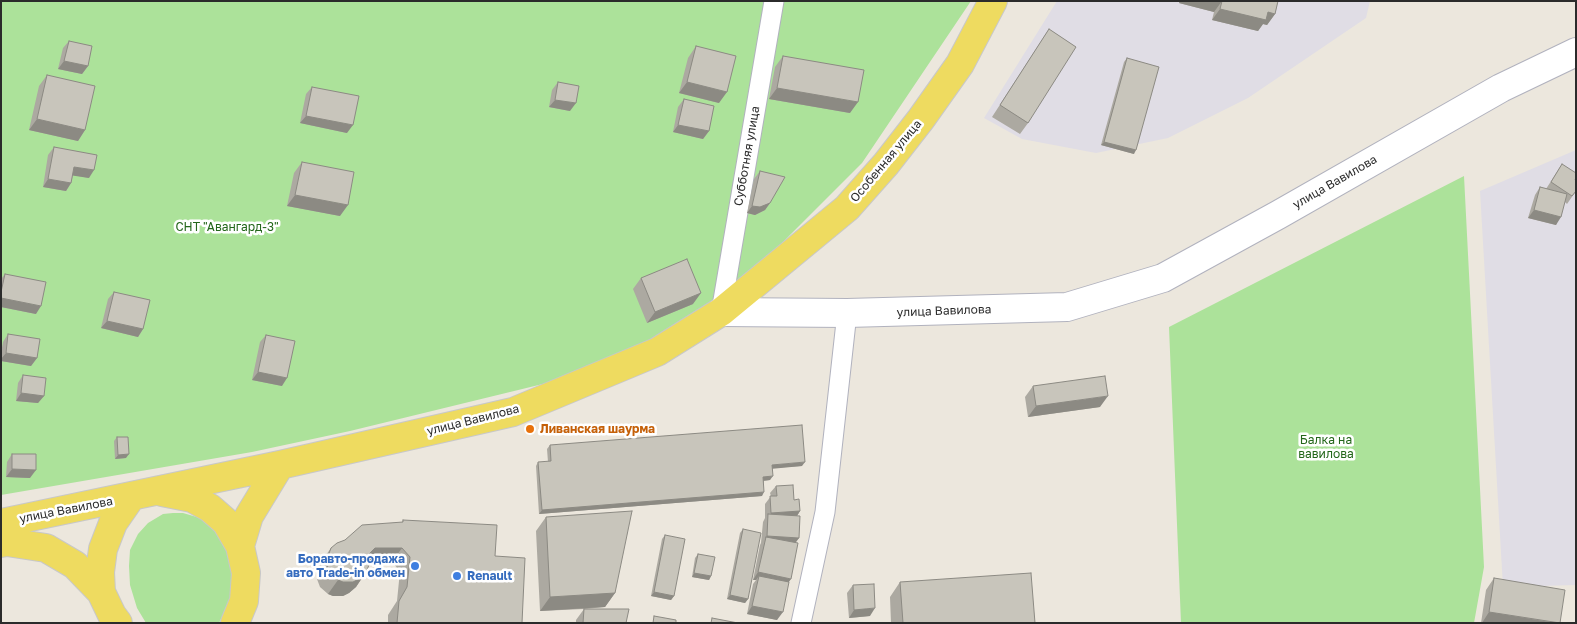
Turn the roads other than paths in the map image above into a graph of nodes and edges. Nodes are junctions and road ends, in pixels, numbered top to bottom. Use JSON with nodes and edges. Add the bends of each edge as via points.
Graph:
{"nodes":[{"id":1,"x":774,"y":1,"type":"edge"},
{"id":2,"x":994,"y":1,"type":"edge"},
{"id":3,"x":1576,"y":52,"type":"edge"},
{"id":4,"x":721,"y":312,"type":"junction"},
{"id":5,"x":847,"y":313,"type":"junction"},
{"id":6,"x":280,"y":465,"type":"junction"},
{"id":7,"x":143,"y":494,"type":"junction"},
{"id":8,"x":1,"y":523,"type":"edge"},
{"id":9,"x":1,"y":544,"type":"edge"},
{"id":10,"x":240,"y":546,"type":"junction"},
{"id":11,"x":101,"y":592,"type":"junction"},
{"id":12,"x":118,"y":623,"type":"edge"},
{"id":13,"x":235,"y":623,"type":"edge"},
{"id":14,"x":801,"y":623,"type":"edge"}],
"edges":[{"from":1,"to":4,"type":"street","name":"Субботняя улица"},
{"from":2,"to":4,"type":"main road","name":"Особенная улица","via":[[960,64],[886,164],[847,208]]},
{"from":3,"to":5,"type":"street","name":"улица Вавилова","via":[[1501,88],[1163,278],[1067,307]]},
{"from":4,"to":5,"type":"street","name":"улица Вавилова"},
{"from":4,"to":6,"type":"main road","name":"улица Вавилова","via":[[657,352],[513,412]]},
{"from":5,"to":14,"type":"street","via":[[826,512]]},
{"from":6,"to":7,"type":"main road","name":"улица Вавилова"},
{"from":6,"to":10,"type":"main road","name":"улица Вавилова","via":[[249,516]]},
{"from":7,"to":8,"type":"main road","name":"улица Вавилова"},
{"from":7,"to":10,"type":"main road","name":"улица Вавилова","via":[[192,498],[226,522]]},
{"from":7,"to":11,"type":"main road","name":"улица Вавилова","via":[[113,523],[103,549]]},
{"from":9,"to":11,"type":"main road","name":"улица Вавилова","via":[[7,542],[46,548],[75,565]]},
{"from":10,"to":13,"type":"main road","name":"улица Вавилова","via":[[246,573],[244,601]]},
{"from":11,"to":12,"type":"main road","name":"улица Вавилова"}]}
